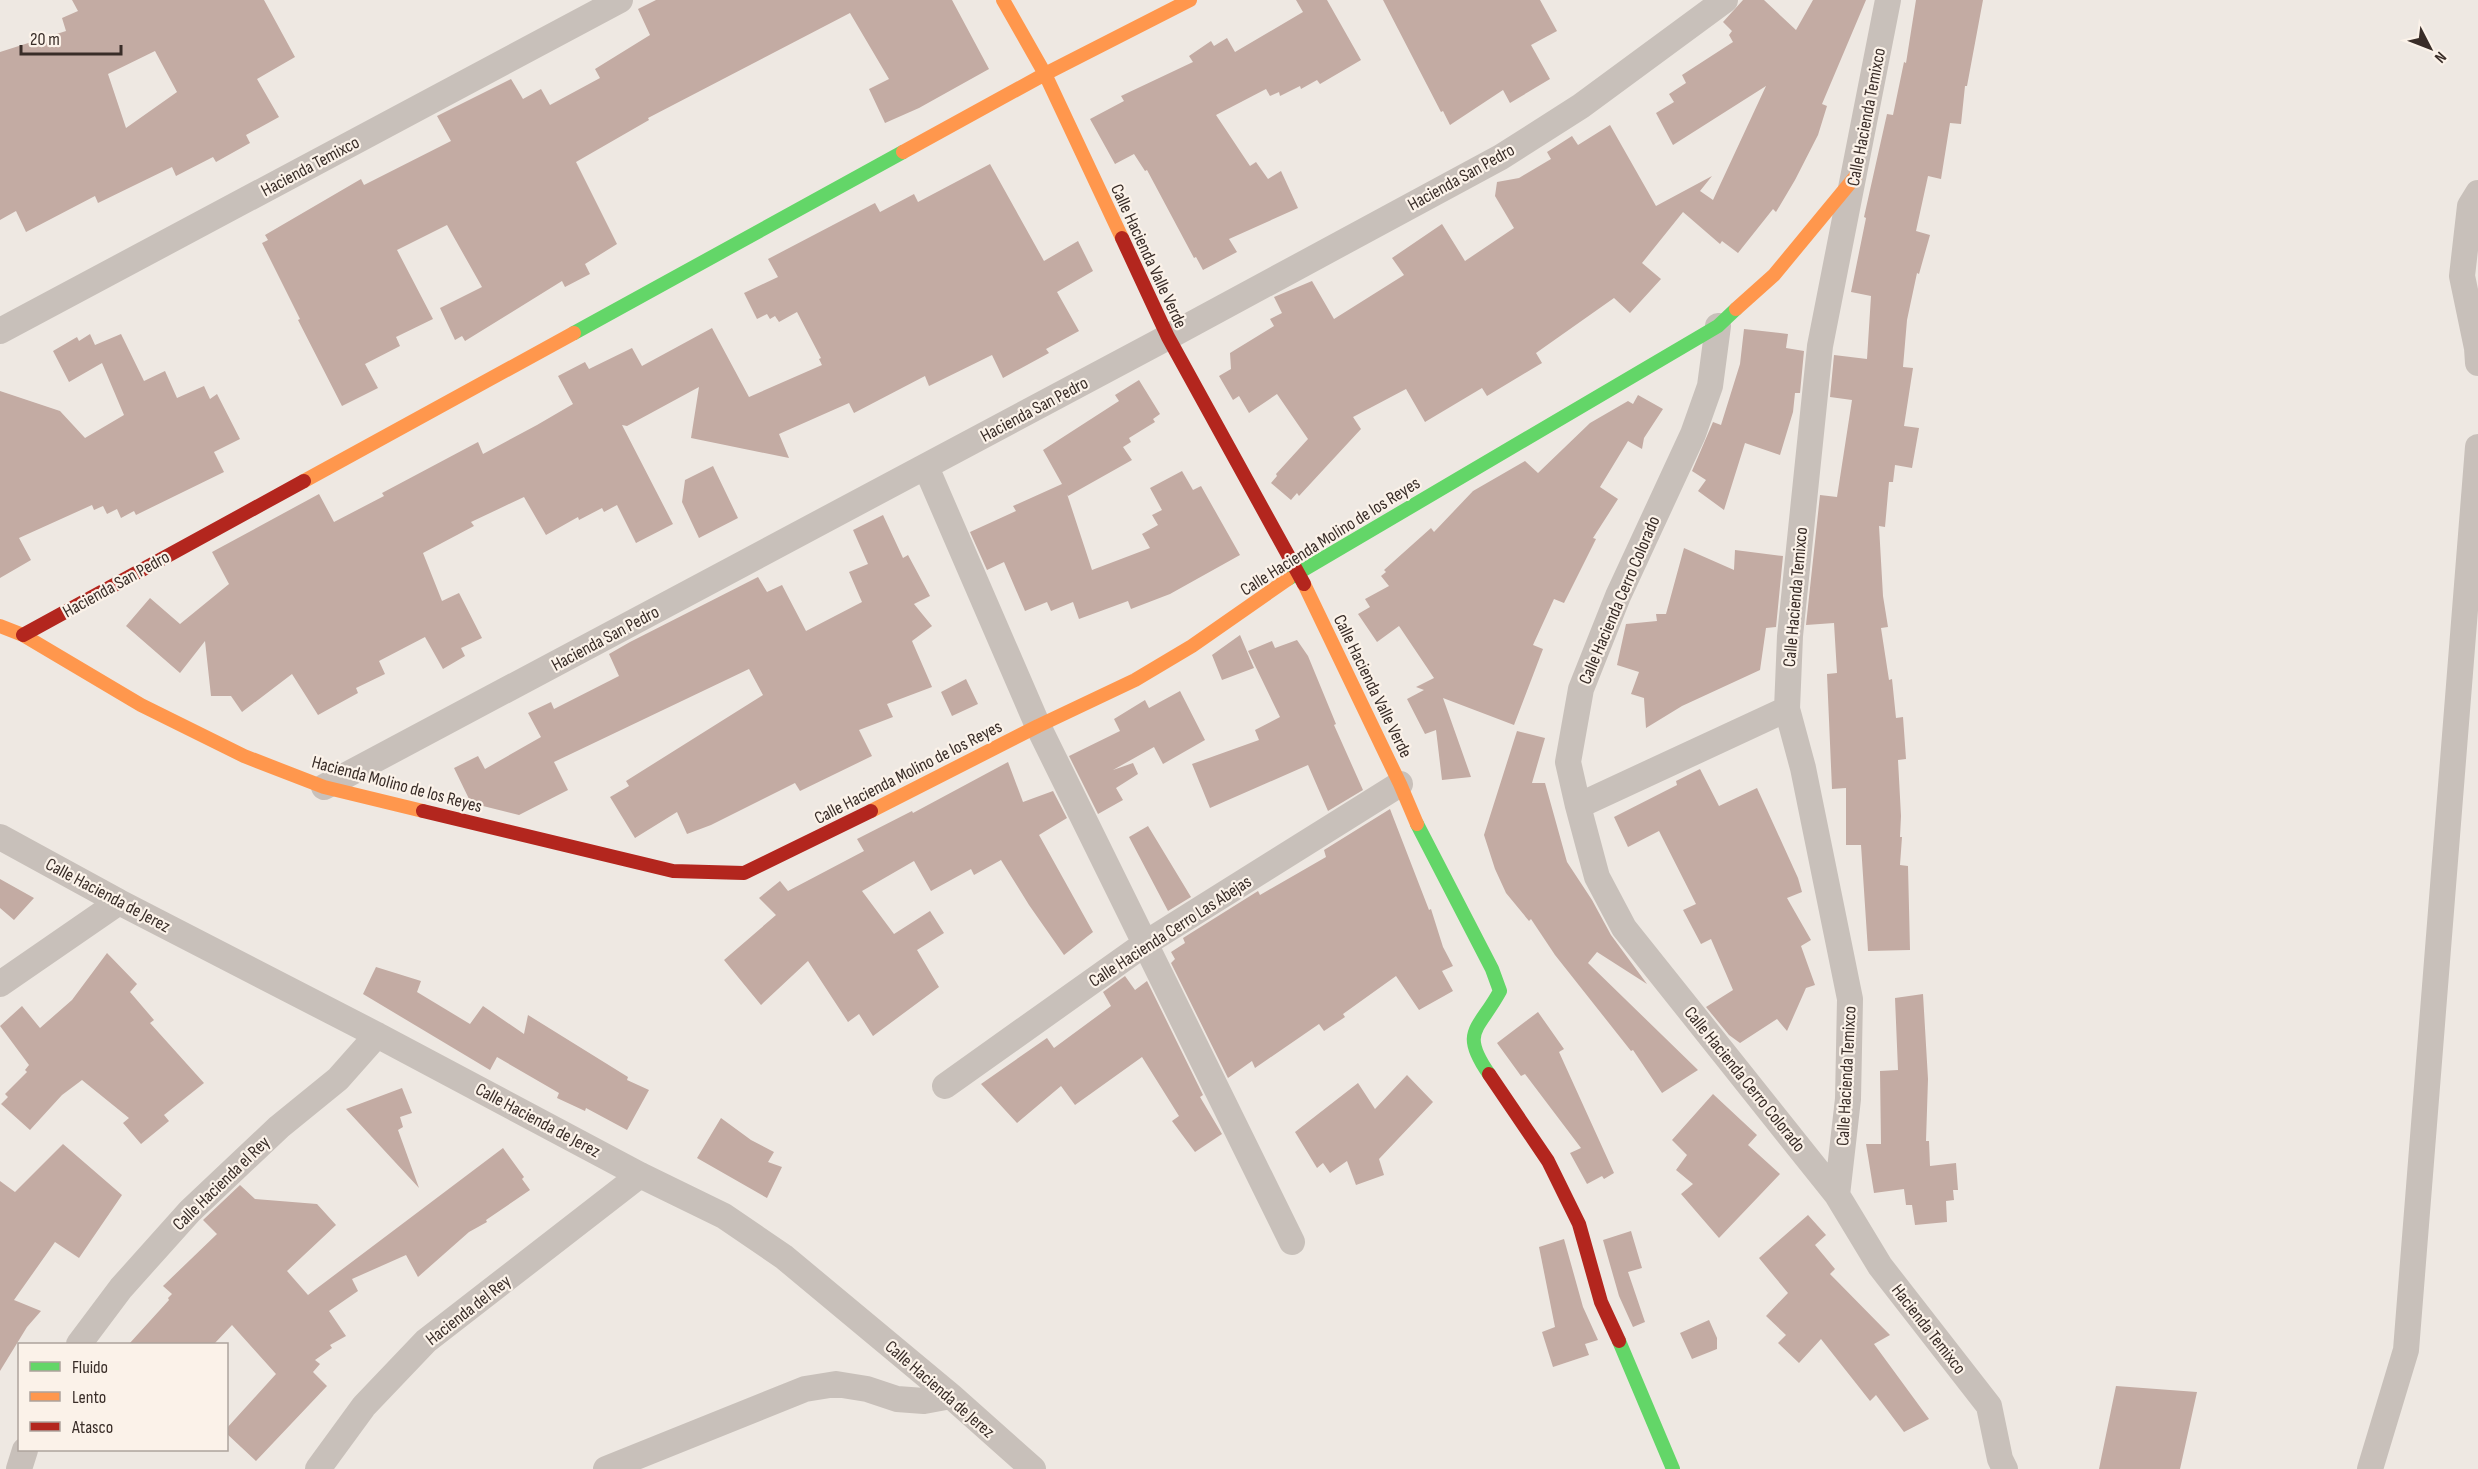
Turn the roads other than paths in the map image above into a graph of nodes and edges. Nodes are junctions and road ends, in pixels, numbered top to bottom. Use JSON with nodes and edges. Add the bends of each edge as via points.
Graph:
{"nodes":[{"id":1,"x":620,"y":0,"type":"edge"},
{"id":2,"x":1003,"y":0,"type":"edge"},
{"id":3,"x":1190,"y":0,"type":"edge"},
{"id":4,"x":1725,"y":0,"type":"edge"},
{"id":5,"x":1888,"y":0,"type":"edge"},
{"id":6,"x":1045,"y":74,"type":"junction"},
{"id":7,"x":1854,"y":177,"type":"junction"},
{"id":8,"x":2478,"y":193,"type":"edge"},
{"id":9,"x":1718,"y":326,"type":"junction"},
{"id":10,"x":0,"y":331,"type":"edge"},
{"id":11,"x":1168,"y":337,"type":"junction"},
{"id":12,"x":2478,"y":363,"type":"edge"},
{"id":13,"x":2478,"y":447,"type":"edge"},
{"id":14,"x":926,"y":467,"type":"junction"},
{"id":15,"x":1298,"y":572,"type":"junction"},
{"id":16,"x":0,"y":626,"type":"edge"},
{"id":17,"x":23,"y":635,"type":"junction"},
{"id":18,"x":1787,"y":709,"type":"junction"},
{"id":19,"x":1038,"y":726,"type":"junction"},
{"id":20,"x":1400,"y":784,"type":"junction"},
{"id":21,"x":324,"y":787,"type":"junction"},
{"id":22,"x":1578,"y":806,"type":"junction"},
{"id":23,"x":0,"y":837,"type":"edge"},
{"id":24,"x":744,"y":873,"type":"joint"},
{"id":25,"x":119,"y":902,"type":"junction"},
{"id":26,"x":1146,"y":943,"type":"junction"},
{"id":27,"x":0,"y":984,"type":"edge"},
{"id":28,"x":377,"y":1035,"type":"junction"},
{"id":29,"x":945,"y":1086,"type":"dead end"},
{"id":30,"x":640,"y":1175,"type":"junction"},
{"id":31,"x":1837,"y":1195,"type":"junction"},
{"id":32,"x":1292,"y":1242,"type":"dead end"},
{"id":33,"x":80,"y":1343,"type":"edge"},
{"id":34,"x":951,"y":1396,"type":"junction"},
{"id":35,"x":24,"y":1451,"type":"edge"},
{"id":36,"x":19,"y":1469,"type":"edge"},
{"id":37,"x":318,"y":1469,"type":"edge"},
{"id":38,"x":606,"y":1469,"type":"edge"},
{"id":39,"x":1033,"y":1469,"type":"edge"},
{"id":40,"x":1673,"y":1469,"type":"edge"},
{"id":41,"x":2005,"y":1469,"type":"edge"},
{"id":42,"x":2370,"y":1469,"type":"edge"}],
"edges":[{"from":1,"to":10,"type":"street","name":"Hacienda Temixco"},
{"from":2,"to":6,"type":"street","name":"Calle Hacienda Valle Verde"},
{"from":3,"to":6,"type":"street","name":"Hacienda San Pedro"},
{"from":4,"to":11,"type":"street","name":"Hacienda San Pedro","via":[[1581,106],[1501,157]]},
{"from":5,"to":7,"type":"street","name":"Calle Hacienda Temixco"},
{"from":6,"to":11,"type":"street","name":"Calle Hacienda Valle Verde"},
{"from":6,"to":17,"type":"street","name":"Hacienda San Pedro"},
{"from":7,"to":9,"type":"street","name":"Calle Hacienda Molino de los Reyes","via":[[1774,275]]},
{"from":7,"to":18,"type":"street","name":"Calle Hacienda Temixco","via":[[1820,346],[1790,636]]},
{"from":8,"to":12,"type":"street","via":[[2470,206],[2462,276]]},
{"from":9,"to":15,"type":"street","name":"Calle Hacienda Molino de los Reyes"},
{"from":9,"to":22,"type":"street","name":"Calle Hacienda Cerro Colorado","via":[[1710,386],[1693,434],[1618,596],[1581,689],[1568,762]]},
{"from":11,"to":14,"type":"street","name":"Hacienda San Pedro"},
{"from":11,"to":15,"type":"street","name":"Calle Hacienda Valle Verde"},
{"from":13,"to":42,"type":"street","via":[[2406,1350]]},
{"from":14,"to":19,"type":"street"},
{"from":14,"to":21,"type":"street","name":"Hacienda San Pedro"},
{"from":15,"to":19,"type":"street","name":"Calle Hacienda Molino de los Reyes","via":[[1192,646],[1135,680]]},
{"from":15,"to":20,"type":"street","name":"Calle Hacienda Valle Verde"},
{"from":16,"to":17,"type":"street","name":"Hacienda Molino de los Reyes"},
{"from":17,"to":21,"type":"street","name":"Hacienda Molino de los Reyes","via":[[141,705],[244,756]]},
{"from":18,"to":22,"type":"street"},
{"from":18,"to":31,"type":"street","name":"Calle Hacienda Temixco","via":[[1850,999],[1848,1099]]},
{"from":19,"to":24,"type":"street","name":"Calle Hacienda Molino de los Reyes"},
{"from":19,"to":26,"type":"street"},
{"from":20,"to":26,"type":"street","name":"Calle Hacienda Cerro Las Abejas"},
{"from":20,"to":40,"type":"street","name":"Calle Hacienda Valle Verde","via":[[1500,991],[1473,1030],[1476,1055],[1548,1161],[1579,1224],[1601,1302]]},
{"from":21,"to":24,"type":"street","name":"Hacienda Molino de los Reyes","via":[[673,871]]},
{"from":22,"to":31,"type":"street","name":"Calle Hacienda Cerro Colorado","via":[[1597,877],[1624,928]]},
{"from":23,"to":25,"type":"street","name":"Calle Hacienda de Jerez"},
{"from":25,"to":27,"type":"street"},
{"from":25,"to":28,"type":"street","name":"Calle Hacienda de Jerez"},
{"from":26,"to":29,"type":"street","name":"Calle Hacienda Cerro Las Abejas"},
{"from":26,"to":32,"type":"street"},
{"from":28,"to":30,"type":"street","name":"Calle Hacienda de Jerez"},
{"from":28,"to":33,"type":"street","name":"Calle Hacienda el Rey","via":[[338,1079],[279,1127],[190,1211],[121,1288]]},
{"from":30,"to":34,"type":"street","name":"Calle Hacienda de Jerez","via":[[724,1216],[784,1257]]},
{"from":30,"to":37,"type":"street","name":"Hacienda del Rey","via":[[426,1341],[364,1406]]},
{"from":31,"to":41,"type":"street","name":"Hacienda Temixco","via":[[1880,1266],[1989,1406]]},
{"from":34,"to":38,"type":"street","via":[[924,1401],[897,1399],[836,1384],[805,1389]]},
{"from":34,"to":39,"type":"street","name":"Calle Hacienda de Jerez"},
{"from":35,"to":36,"type":"street"}]}
